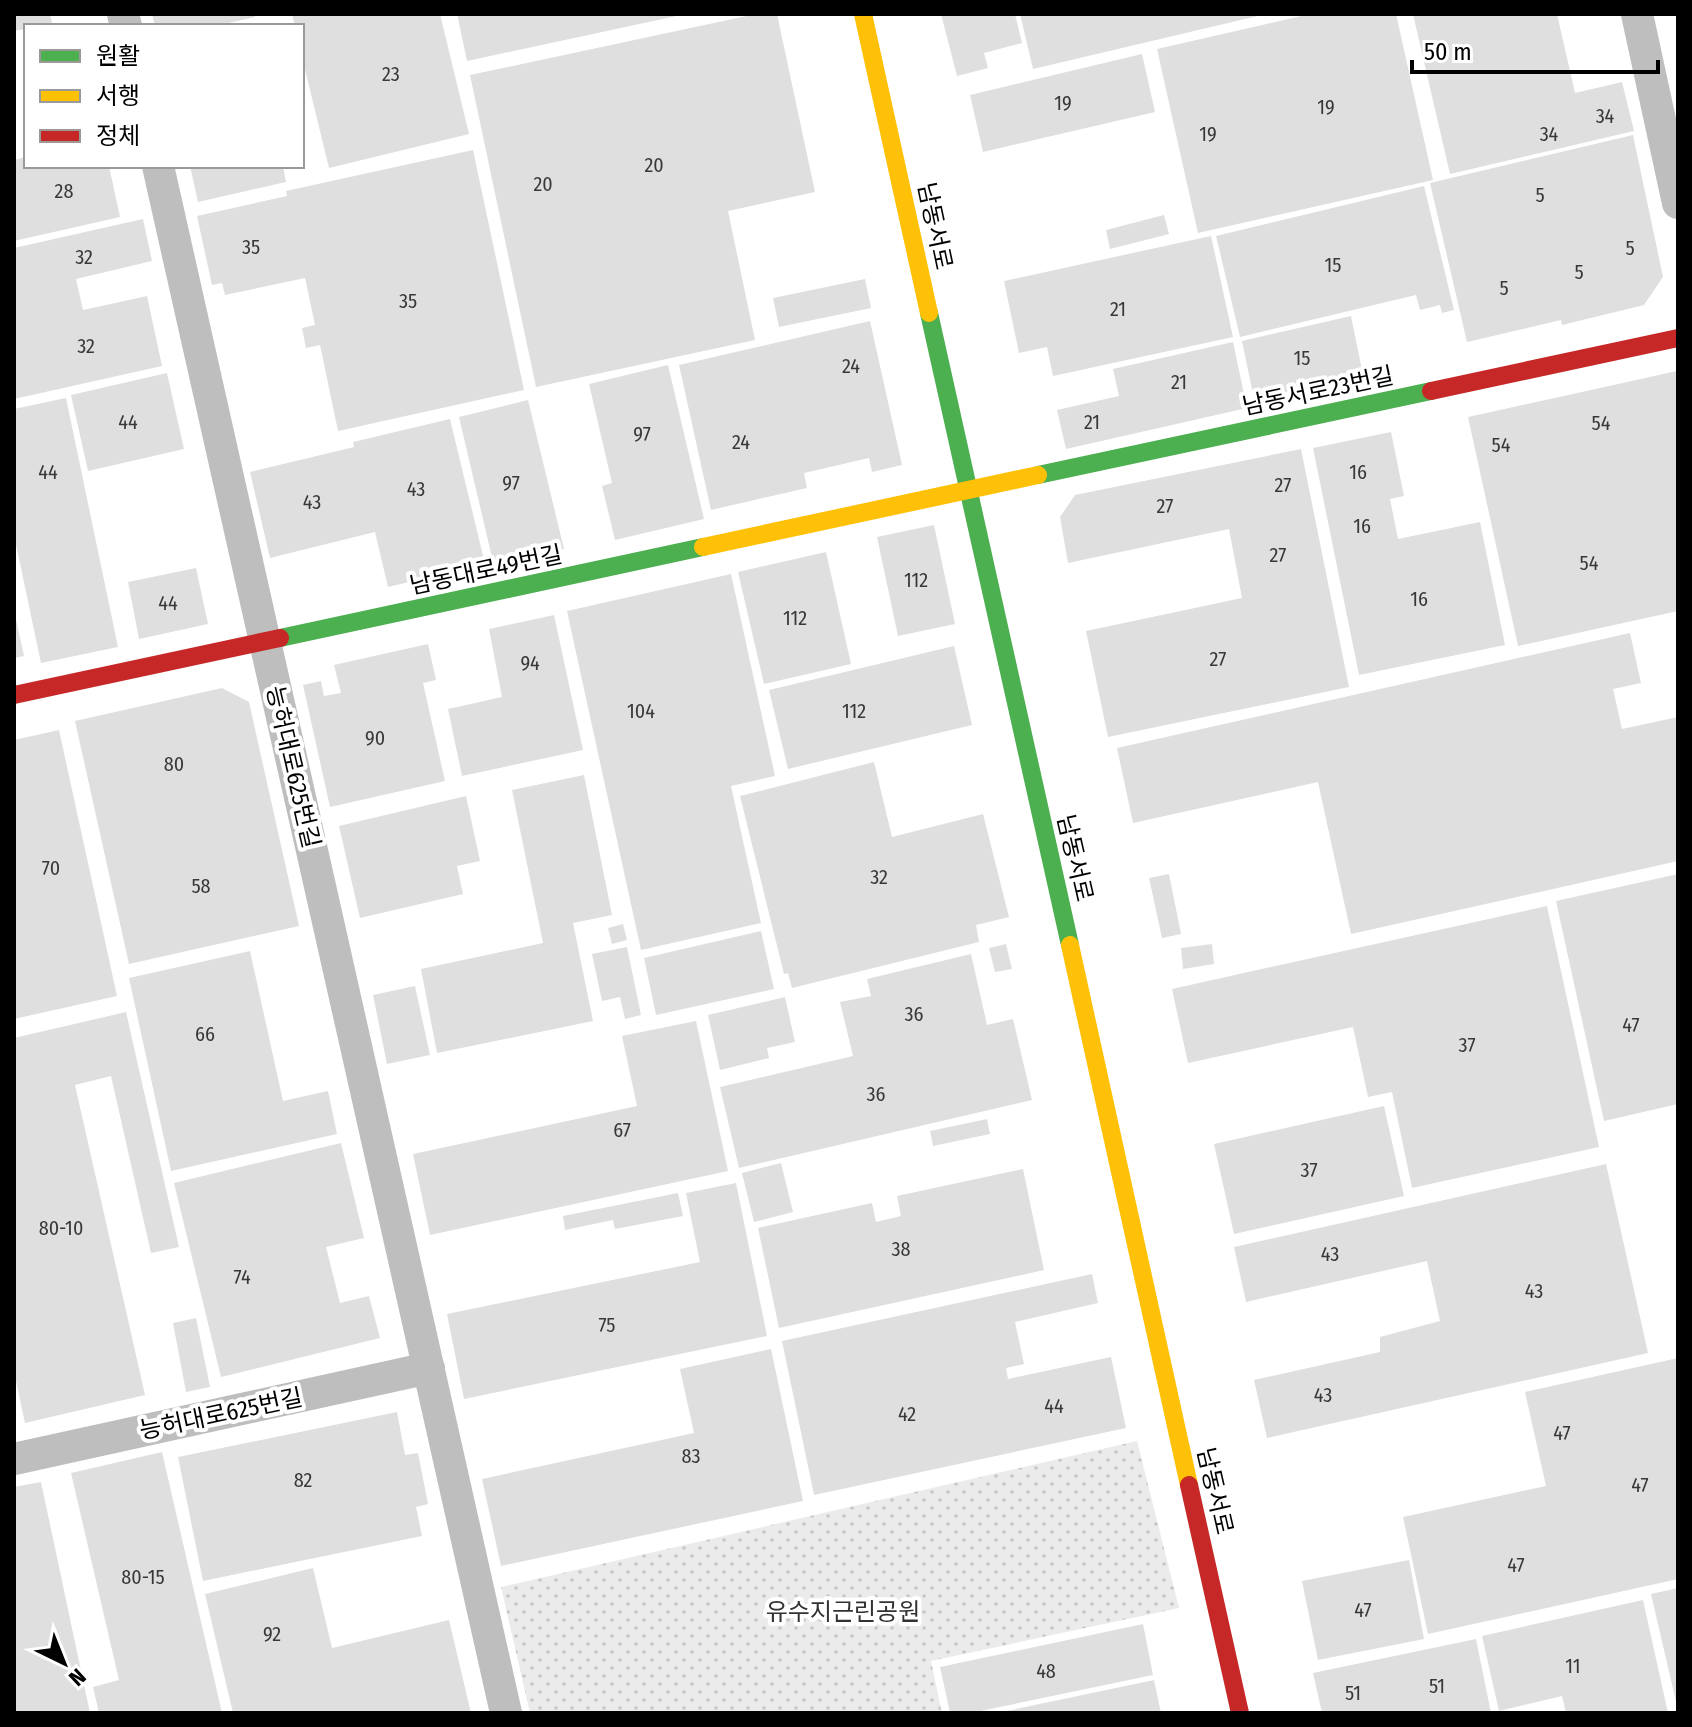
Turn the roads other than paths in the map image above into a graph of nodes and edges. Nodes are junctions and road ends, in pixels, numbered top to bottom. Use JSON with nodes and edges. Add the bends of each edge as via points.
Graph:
{"nodes":[{"id":1,"x":863,"y":14,"type":"edge"},
{"id":2,"x":1637,"y":14,"type":"edge"},
{"id":3,"x":158,"y":168,"type":"edge"},
{"id":4,"x":1678,"y":203,"type":"edge"},
{"id":5,"x":1678,"y":338,"type":"edge"},
{"id":6,"x":969,"y":491,"type":"junction"},
{"id":7,"x":265,"y":642,"type":"junction"},
{"id":8,"x":14,"y":695,"type":"edge"},
{"id":9,"x":429,"y":1368,"type":"junction"},
{"id":10,"x":14,"y":1459,"type":"edge"},
{"id":11,"x":506,"y":1713,"type":"edge"},
{"id":12,"x":1240,"y":1713,"type":"edge"}],
"edges":[{"from":1,"to":6,"type":"main road","name":"남동서로"},
{"from":2,"to":4,"type":"street"},
{"from":3,"to":7,"type":"street","name":"능허대로625번길"},
{"from":5,"to":6,"type":"main road","name":"남동서로23번길"},
{"from":6,"to":7,"type":"main road","name":"남동대로49번길"},
{"from":6,"to":12,"type":"main road","name":"남동서로"},
{"from":7,"to":8,"type":"main road","name":"남동대로49번길"},
{"from":7,"to":9,"type":"street","name":"능허대로625번길"},
{"from":9,"to":10,"type":"street","name":"능허대로625번길"},
{"from":9,"to":11,"type":"street","name":"능허대로625번길"}]}
